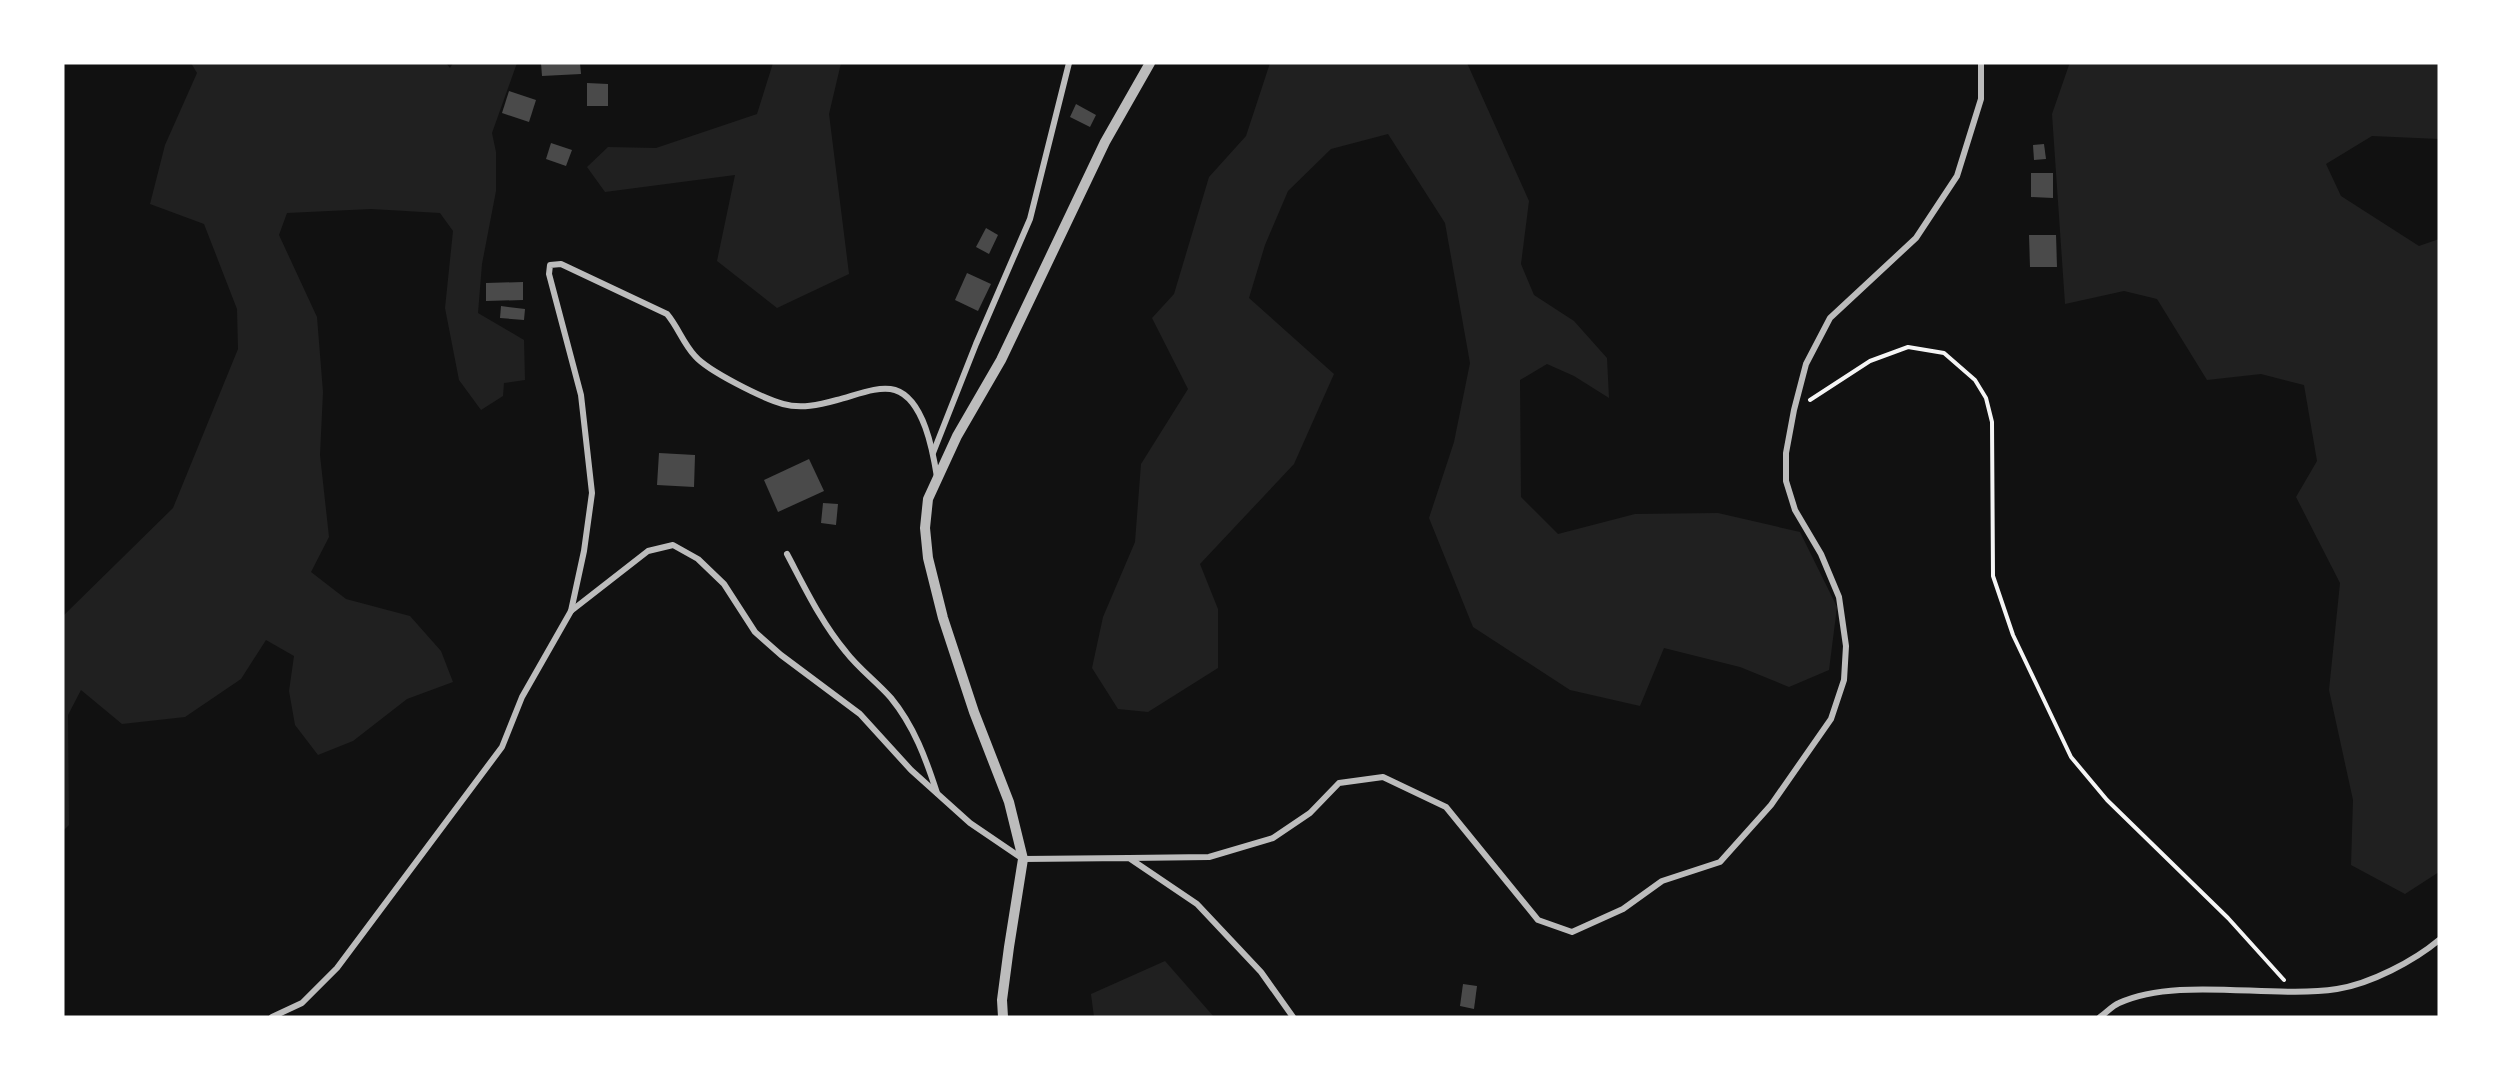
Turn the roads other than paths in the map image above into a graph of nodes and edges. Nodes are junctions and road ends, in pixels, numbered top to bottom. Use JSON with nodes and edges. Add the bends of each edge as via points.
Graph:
{"nodes":[{"id":1,"x":1069,"y":63,"type":"edge"},
{"id":2,"x":1150,"y":63,"type":"edge"},
{"id":3,"x":1981,"y":63,"type":"edge"},
{"id":4,"x":933,"y":454,"type":"junction"},
{"id":5,"x":937,"y":478,"type":"junction"},
{"id":6,"x":787,"y":554,"type":"dead end"},
{"id":7,"x":570,"y":611,"type":"junction"},
{"id":8,"x":937,"y":793,"type":"junction"},
{"id":9,"x":1129,"y":858,"type":"junction"},
{"id":10,"x":1023,"y":859,"type":"junction"},
{"id":11,"x":2439,"y":940,"type":"edge"},
{"id":12,"x":272,"y":1017,"type":"edge"},
{"id":13,"x":1003,"y":1017,"type":"edge"},
{"id":14,"x":1293,"y":1017,"type":"edge"},
{"id":15,"x":2100,"y":1017,"type":"edge"}],
"edges":[{"from":1,"to":4,"type":"street","via":[[1030,219]]},
{"from":2,"to":5,"type":"street","via":[[1105,141],[1001,360]]},
{"from":3,"to":9,"type":"street","via":[[1981,99],[1957,176],[1916,238],[1830,318],[1806,364],[1786,453],[1786,481],[1795,510],[1821,554],[1839,597],[1846,646],[1844,680],[1831,719],[1771,805],[1720,862],[1662,881],[1623,909],[1572,932],[1538,920],[1446,807],[1383,777],[1339,783],[1310,813],[1273,838],[1209,856]]},
{"from":4,"to":5,"type":"street"},
{"from":4,"to":7,"type":"street","via":[[918,411],[907,396],[894,389],[815,406],[783,404],[704,366],[667,314],[554,263],[548,269],[581,395],[592,493]]},
{"from":5,"to":10,"type":"street","via":[[928,499],[928,558],[974,712],[1009,802]]},
{"from":6,"to":8,"type":"street","via":[[823,622],[847,654],[891,698],[912,729]]},
{"from":7,"to":8,"type":"street","via":[[648,551],[673,545],[698,559],[724,584],[755,632],[860,714]]},
{"from":7,"to":12,"type":"street","via":[[522,697],[502,747],[337,968],[302,1003]]},
{"from":8,"to":10,"type":"street"},
{"from":9,"to":10,"type":"street"},
{"from":9,"to":14,"type":"street","via":[[1197,904],[1261,972]]},
{"from":10,"to":13,"type":"street","via":[[1004,979]]},
{"from":11,"to":15,"type":"street","via":[[2372,979],[2338,989],[2156,992],[2118,1004]]}]}
